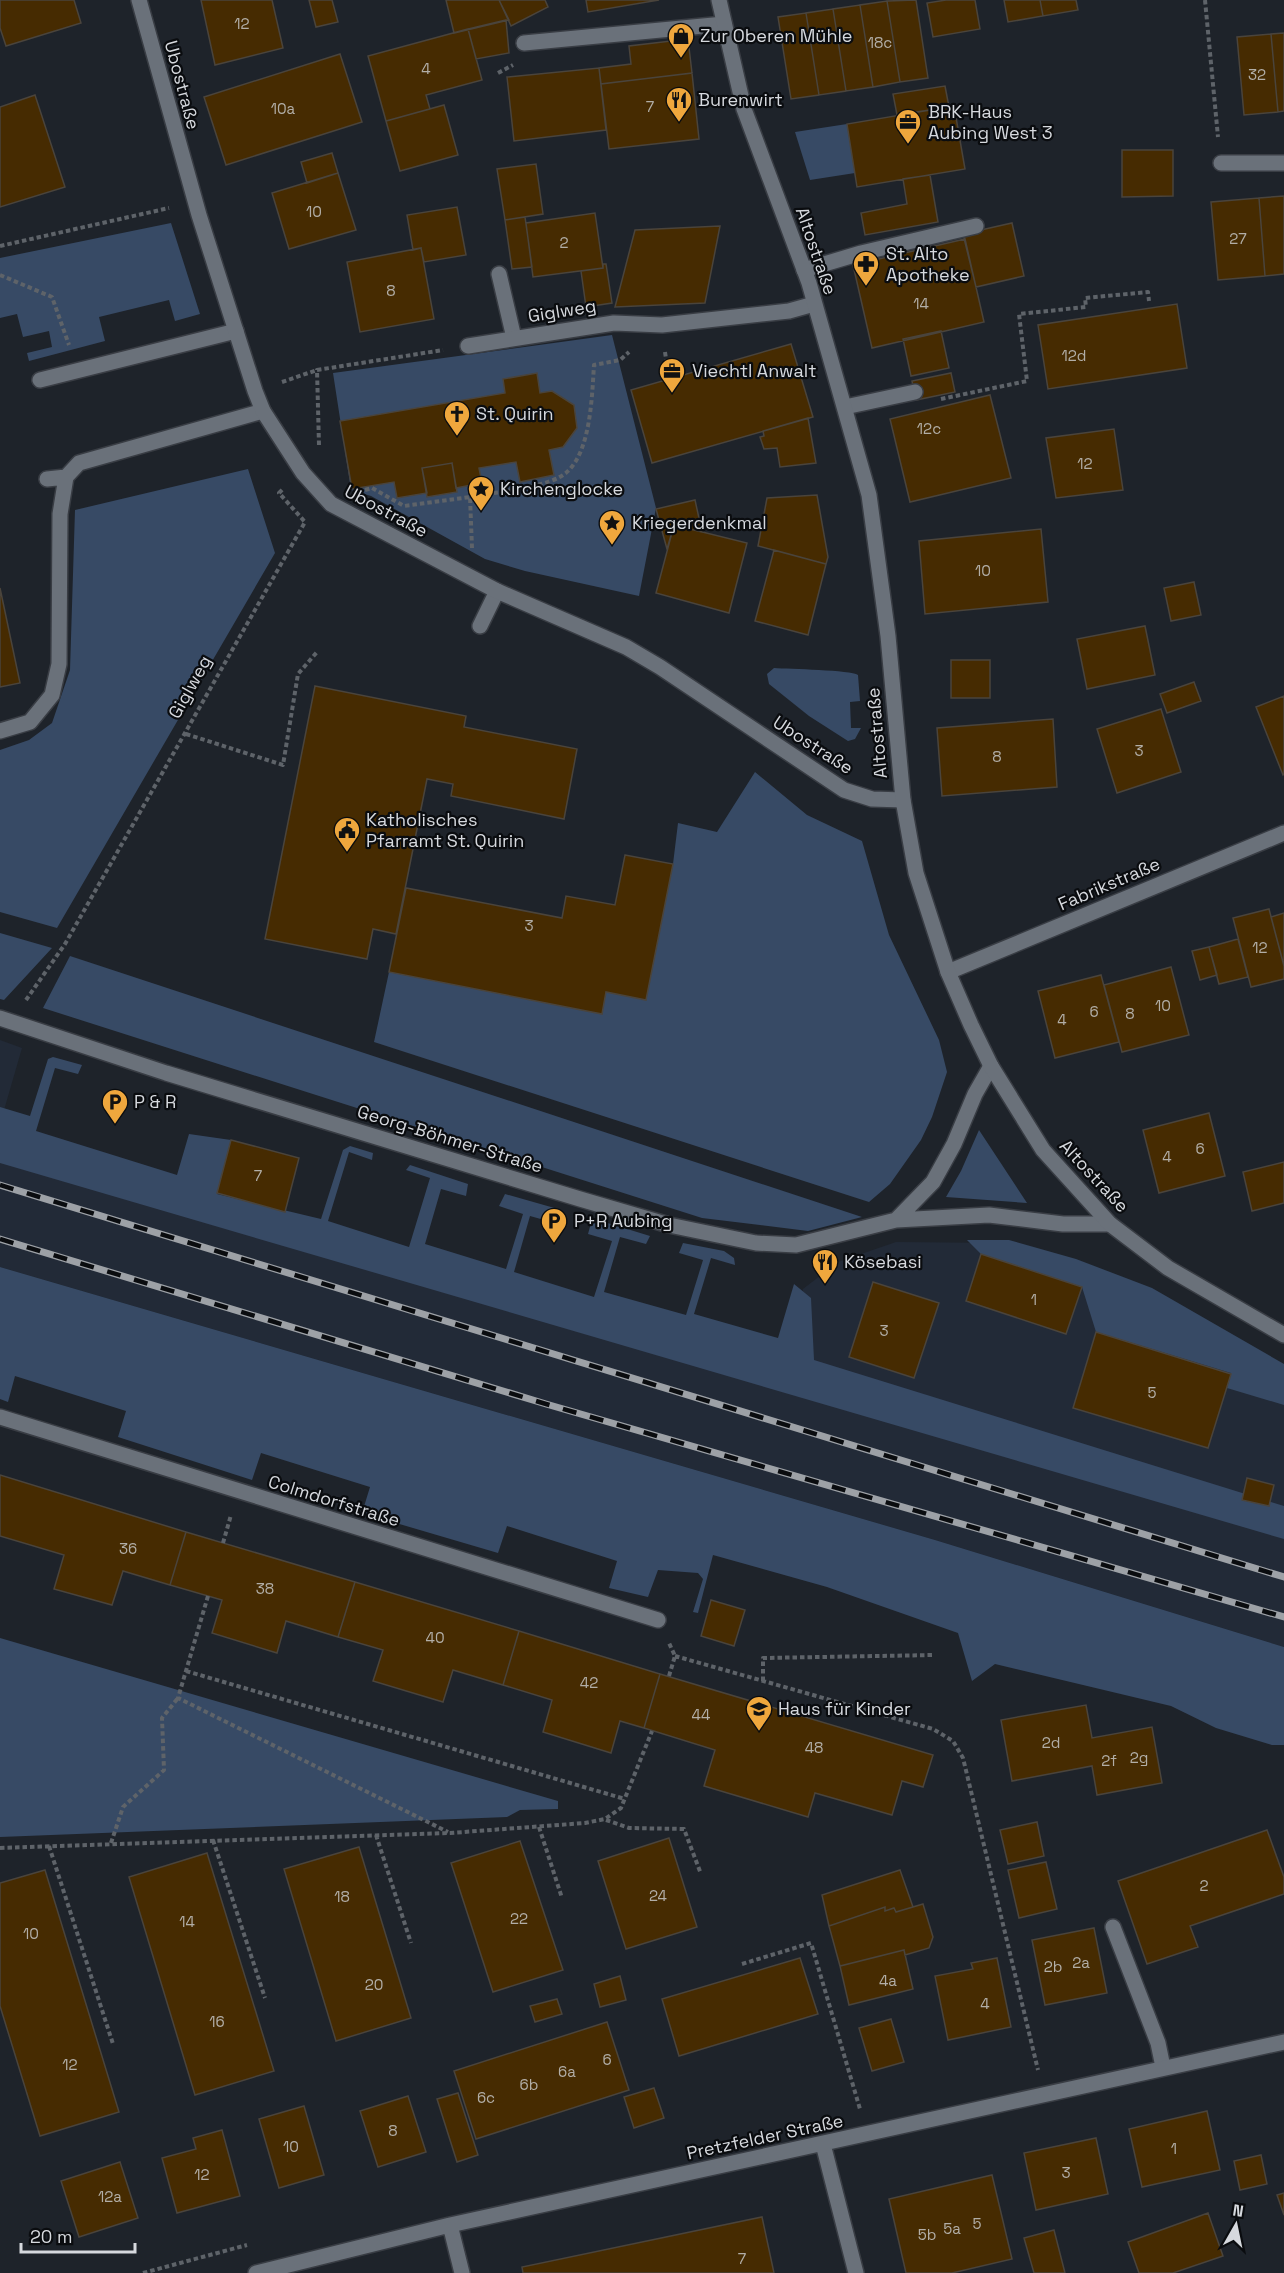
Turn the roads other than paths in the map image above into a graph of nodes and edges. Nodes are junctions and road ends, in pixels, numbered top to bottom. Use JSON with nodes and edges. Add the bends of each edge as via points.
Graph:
{"nodes":[{"id":1,"x":139,"y":0,"type":"edge"},
{"id":2,"x":721,"y":0,"type":"edge"},
{"id":3,"x":724,"y":24,"type":"junction"},
{"id":4,"x":524,"y":43,"type":"dead end"},
{"id":5,"x":1221,"y":163,"type":"road end"},
{"id":6,"x":1284,"y":163,"type":"edge"},
{"id":7,"x":976,"y":226,"type":"dead end"},
{"id":8,"x":804,"y":270,"type":"junction"},
{"id":9,"x":499,"y":274,"type":"dead end"},
{"id":10,"x":814,"y":304,"type":"junction"},
{"id":11,"x":236,"y":330,"type":"junction"},
{"id":12,"x":514,"y":338,"type":"junction"},
{"id":13,"x":468,"y":346,"type":"road end"},
{"id":14,"x":40,"y":380,"type":"dead end"},
{"id":15,"x":915,"y":392,"type":"dead end"},
{"id":16,"x":845,"y":407,"type":"junction"},
{"id":17,"x":263,"y":411,"type":"junction"},
{"id":18,"x":66,"y":477,"type":"junction"},
{"id":19,"x":47,"y":479,"type":"dead end"},
{"id":20,"x":497,"y":591,"type":"junction"},
{"id":21,"x":480,"y":627,"type":"dead end"},
{"id":22,"x":0,"y":731,"type":"edge"},
{"id":23,"x":903,"y":800,"type":"junction"},
{"id":24,"x":1284,"y":833,"type":"edge"},
{"id":25,"x":948,"y":972,"type":"junction"},
{"id":26,"x":5,"y":1020,"type":"edge"},
{"id":27,"x":991,"y":1066,"type":"junction"},
{"id":28,"x":896,"y":1220,"type":"junction"},
{"id":29,"x":1110,"y":1224,"type":"junction"},
{"id":30,"x":1284,"y":1335,"type":"edge"},
{"id":31,"x":0,"y":1417,"type":"edge"},
{"id":32,"x":658,"y":1620,"type":"dead end"},
{"id":33,"x":1113,"y":1927,"type":"dead end"},
{"id":34,"x":1284,"y":2042,"type":"edge"},
{"id":35,"x":1163,"y":2067,"type":"junction"},
{"id":36,"x":823,"y":2144,"type":"junction"},
{"id":37,"x":450,"y":2225,"type":"junction"},
{"id":38,"x":256,"y":2273,"type":"edge"},
{"id":39,"x":462,"y":2273,"type":"edge"},
{"id":40,"x":856,"y":2273,"type":"edge"}],
"edges":[{"from":1,"to":11,"type":"street","name":"Ubostraße"},
{"from":2,"to":3,"type":"street","name":"Altostraße"},
{"from":3,"to":4,"type":"street"},
{"from":3,"to":8,"type":"street","name":"Altostraße","via":[[744,109]]},
{"from":5,"to":6,"type":"street"},
{"from":7,"to":8,"type":"street"},
{"from":8,"to":10,"type":"street","name":"Altostraße"},
{"from":9,"to":12,"type":"street"},
{"from":10,"to":12,"type":"street","name":"Giglweg","via":[[662,325],[614,323]]},
{"from":10,"to":16,"type":"street","name":"Altostraße"},
{"from":11,"to":14,"type":"street"},
{"from":11,"to":17,"type":"street","name":"Ubostraße"},
{"from":12,"to":13,"type":"street","name":"Giglweg"},
{"from":15,"to":16,"type":"street"},
{"from":16,"to":23,"type":"street","name":"Altostraße","via":[[869,495],[879,560]]},
{"from":17,"to":18,"type":"street","via":[[79,463]]},
{"from":17,"to":20,"type":"street","name":"Ubostraße","via":[[303,473],[331,504]]},
{"from":18,"to":19,"type":"street"},
{"from":18,"to":22,"type":"street","via":[[60,514],[60,664],[52,695],[30,722]]},
{"from":20,"to":21,"type":"street"},
{"from":20,"to":23,"type":"street","name":"Ubostraße","via":[[632,651],[844,790],[872,799]]},
{"from":23,"to":25,"type":"street","name":"Altostraße","via":[[916,873]]},
{"from":24,"to":25,"type":"street","name":"Fabrikstraße"},
{"from":25,"to":27,"type":"street","name":"Altostraße"},
{"from":26,"to":28,"type":"street","name":"Georg-Böhmer-Straße","via":[[234,1094],[669,1225],[756,1243],[796,1245]]},
{"from":27,"to":28,"type":"street","via":[[933,1182]]},
{"from":27,"to":29,"type":"street","name":"Altostraße","via":[[1042,1150]]},
{"from":28,"to":29,"type":"street","name":"Georg-Böhmer-Straße","via":[[989,1215],[1063,1224]]},
{"from":29,"to":30,"type":"street","name":"Altostraße","via":[[1168,1268]]},
{"from":31,"to":32,"type":"street","name":"Colmdorfstraße"},
{"from":33,"to":35,"type":"street","via":[[1158,2043]]},
{"from":34,"to":35,"type":"street","name":"Pretzfelder Straße"},
{"from":35,"to":36,"type":"street","name":"Pretzfelder Straße"},
{"from":36,"to":37,"type":"street","name":"Pretzfelder Straße"},
{"from":36,"to":40,"type":"street"},
{"from":37,"to":38,"type":"street","name":"Pretzfelder Straße"},
{"from":37,"to":39,"type":"street"}]}
